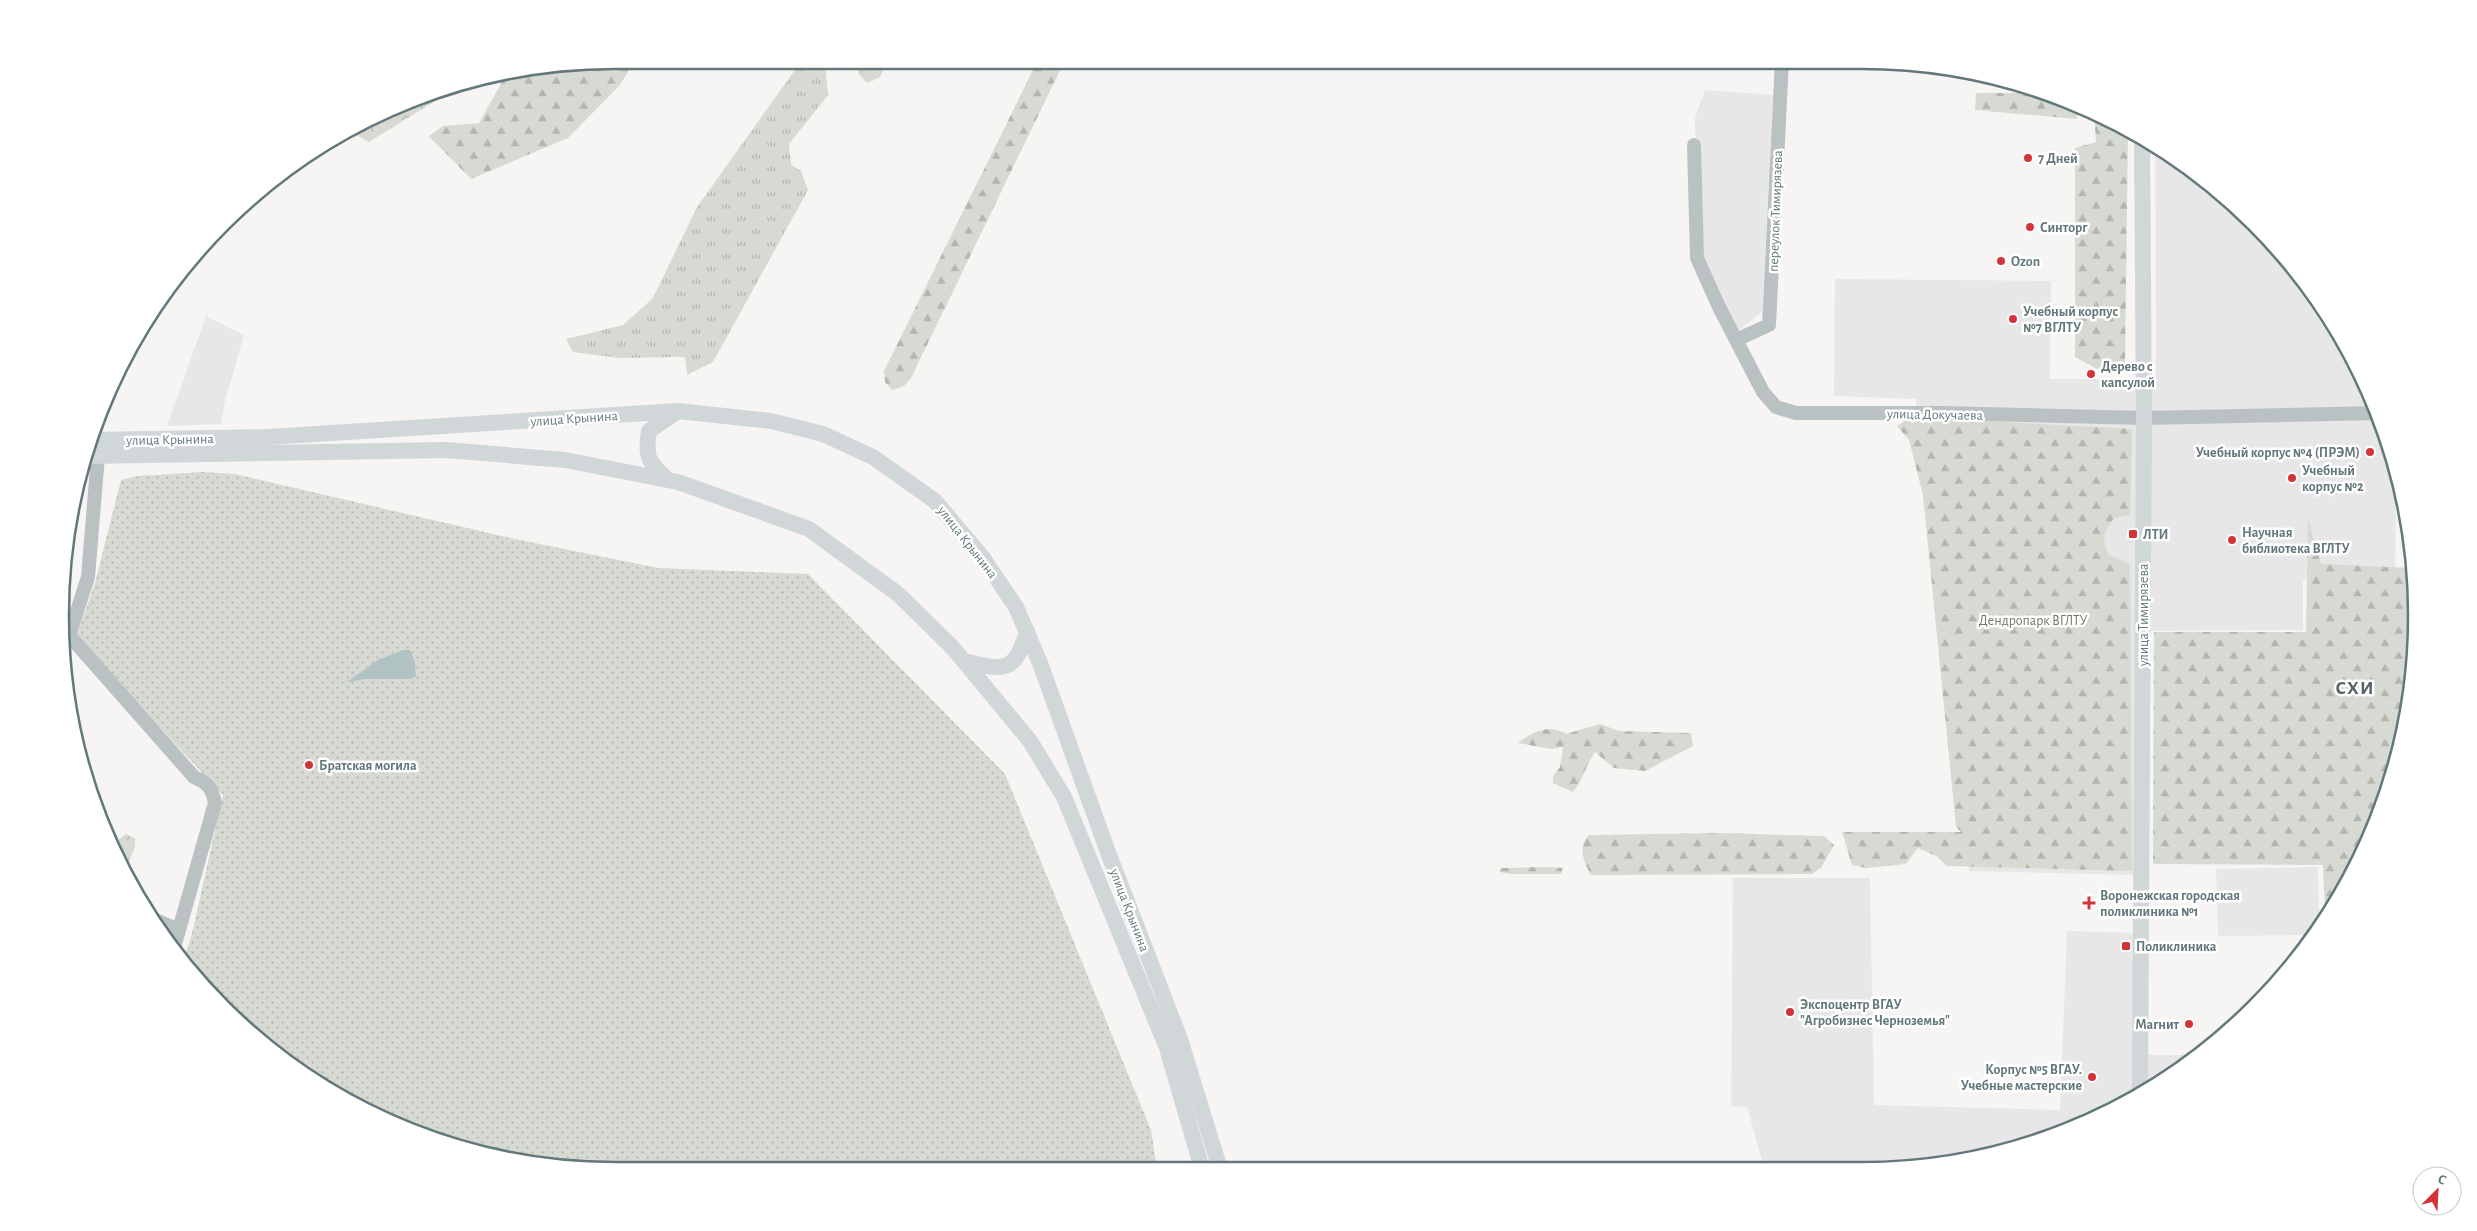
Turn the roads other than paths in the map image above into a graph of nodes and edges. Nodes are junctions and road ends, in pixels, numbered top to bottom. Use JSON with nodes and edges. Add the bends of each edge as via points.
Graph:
{"nodes":[{"id":1,"x":1782,"y":69,"type":"edge"},
{"id":2,"x":1694,"y":145,"type":"dead end"},
{"id":3,"x":2142,"y":146,"type":"edge"},
{"id":4,"x":1736,"y":340,"type":"junction"},
{"id":5,"x":678,"y":411,"type":"junction"},
{"id":6,"x":2370,"y":413,"type":"edge"},
{"id":7,"x":2144,"y":418,"type":"junction"},
{"id":8,"x":98,"y":440,"type":"edge"},
{"id":9,"x":92,"y":456,"type":"edge"},
{"id":10,"x":92,"y":459,"type":"edge"},
{"id":11,"x":668,"y":480,"type":"junction"},
{"id":12,"x":69,"y":624,"type":"edge"},
{"id":13,"x":1027,"y":631,"type":"junction"},
{"id":14,"x":70,"y":640,"type":"edge"},
{"id":15,"x":964,"y":661,"type":"junction"},
{"id":16,"x":164,"y":924,"type":"edge"},
{"id":17,"x":178,"y":930,"type":"junction"},
{"id":18,"x":176,"y":939,"type":"edge"},
{"id":19,"x":2140,"y":1086,"type":"edge"},
{"id":20,"x":1200,"y":1162,"type":"edge"},
{"id":21,"x":1218,"y":1162,"type":"edge"}],
"edges":[{"from":1,"to":4,"type":"street","name":"переулок Тимирязева","via":[[1769,325]]},
{"from":2,"to":4,"type":"street","name":"улица Докучаева","via":[[1696,258]]},
{"from":3,"to":7,"type":"main road","name":"улица Тимирязева"},
{"from":4,"to":7,"type":"street","name":"улица Докучаева","via":[[1763,392],[1776,407],[1796,413]]},
{"from":5,"to":8,"type":"main road","name":"улица Крынина","via":[[268,437]]},
{"from":5,"to":11,"type":"main road","via":[[650,431],[646,452],[652,465]]},
{"from":5,"to":13,"type":"main road","name":"улица Крынина","via":[[771,421],[823,434],[873,457],[935,501],[994,574],[1016,607]]},
{"from":6,"to":7,"type":"street","name":"улица Докучаева"},
{"from":7,"to":19,"type":"main road","name":"улица Тимирязева"},
{"from":9,"to":11,"type":"main road","name":"улица Крынина","via":[[447,450],[565,460]]},
{"from":10,"to":12,"type":"street","via":[[88,577]]},
{"from":11,"to":15,"type":"main road","name":"улица Крынина","via":[[809,529],[898,594]]},
{"from":13,"to":15,"type":"main road","via":[[1020,654],[1009,666],[992,667]]},
{"from":13,"to":21,"type":"main road","name":"улица Крынина","via":[[1180,1039]]},
{"from":14,"to":17,"type":"street","via":[[194,777],[206,783],[212,791],[215,803]]},
{"from":15,"to":20,"type":"main road","name":"улица Крынина","via":[[1030,740],[1064,798],[1167,1048]]},
{"from":16,"to":17,"type":"street"},
{"from":17,"to":18,"type":"street"}]}
